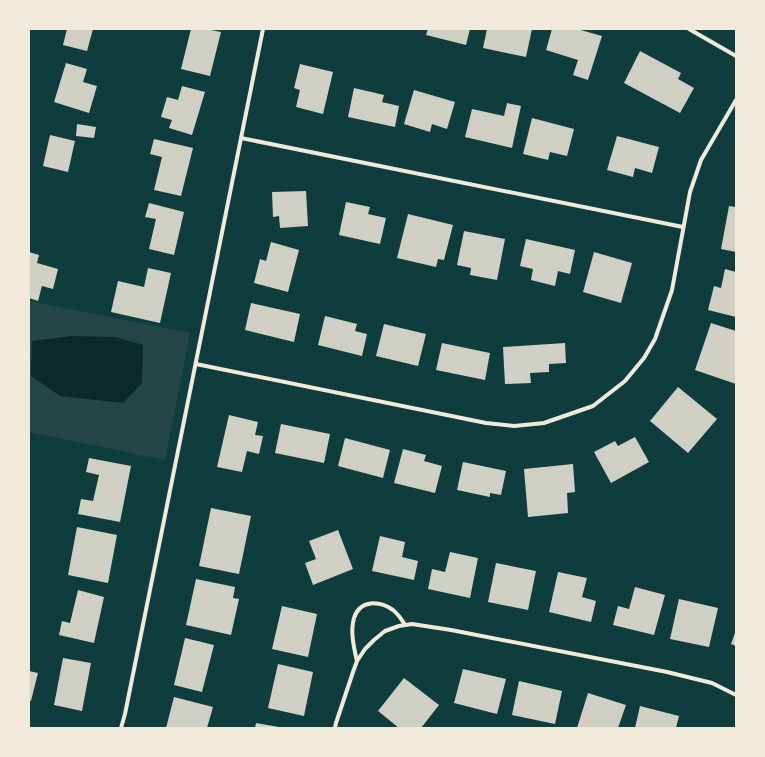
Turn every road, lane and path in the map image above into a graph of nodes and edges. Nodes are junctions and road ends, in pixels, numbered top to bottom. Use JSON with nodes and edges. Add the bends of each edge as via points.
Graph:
{"nodes":[{"id":1,"x":263,"y":29,"type":"edge"},
{"id":2,"x":689,"y":29,"type":"edge"},
{"id":3,"x":736,"y":56,"type":"edge"},
{"id":4,"x":736,"y":100,"type":"edge"},
{"id":5,"x":241,"y":138,"type":"junction"},
{"id":6,"x":683,"y":227,"type":"junction"},
{"id":7,"x":196,"y":364,"type":"junction"},
{"id":8,"x":405,"y":625,"type":"junction"},
{"id":9,"x":357,"y":662,"type":"junction"},
{"id":10,"x":736,"y":695,"type":"edge"},
{"id":11,"x":121,"y":728,"type":"edge"},
{"id":12,"x":335,"y":728,"type":"edge"}],
"edges":[{"from":1,"to":5,"type":"street"},
{"from":2,"to":3,"type":"street"},
{"from":4,"to":6,"type":"street","via":[[701,160],[690,192]]},
{"from":5,"to":6,"type":"street"},
{"from":5,"to":7,"type":"street"},
{"from":6,"to":7,"type":"street","via":[[672,290],[655,339],[644,358],[625,381],[593,406],[544,423],[514,426],[486,423]]},
{"from":7,"to":11,"type":"street"},
{"from":8,"to":9,"type":"street","via":[[385,631],[365,649]]},
{"from":8,"to":9,"type":"street","via":[[394,611],[381,604],[370,603],[360,608],[354,618],[352,634]]},
{"from":8,"to":10,"type":"street","via":[[451,630],[667,672],[712,683]]},
{"from":9,"to":12,"type":"street"}]}
